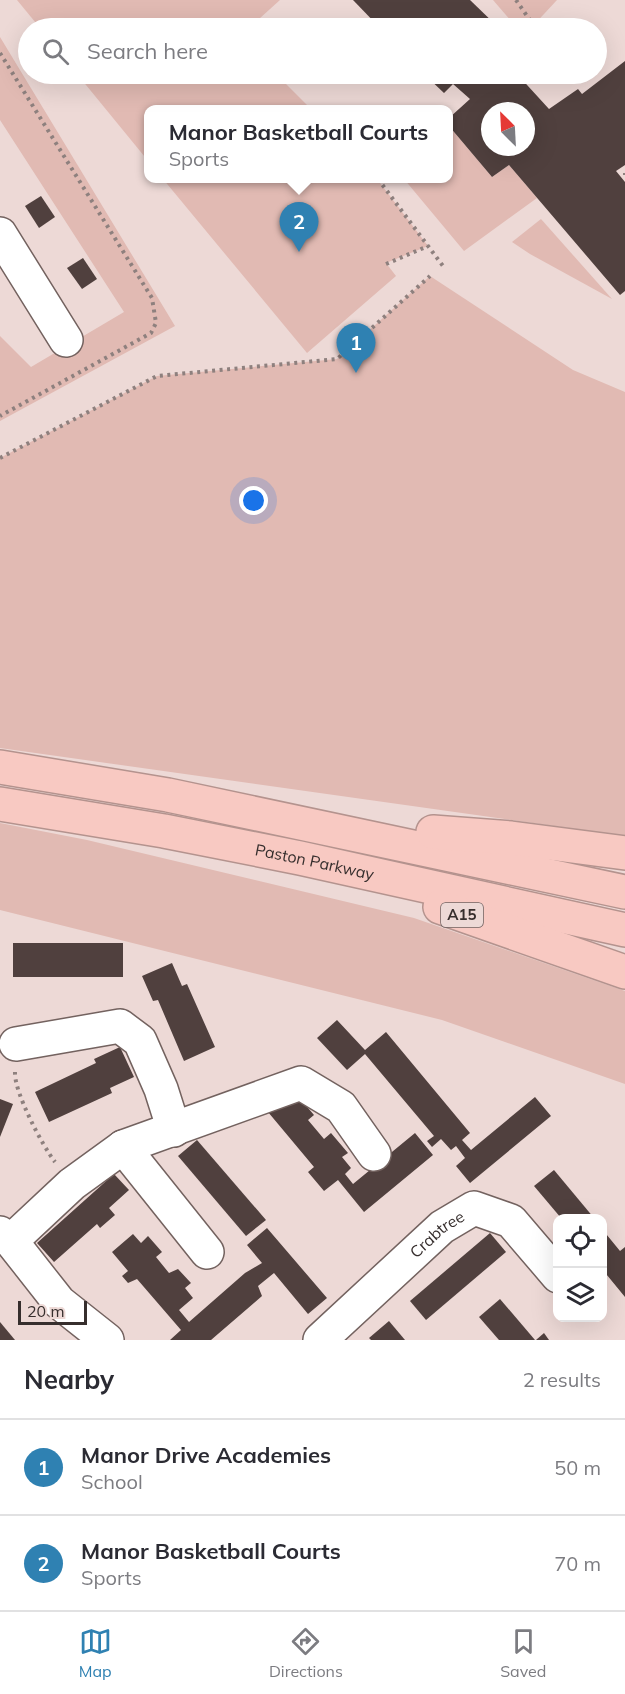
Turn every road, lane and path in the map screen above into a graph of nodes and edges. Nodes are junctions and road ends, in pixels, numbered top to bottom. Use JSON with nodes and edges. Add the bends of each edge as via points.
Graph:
{"nodes":[{"id":1,"x":516,"y":0,"type":"edge"},
{"id":2,"x":528,"y":18,"type":"edge"},
{"id":3,"x":0,"y":52,"type":"edge"},
{"id":4,"x":18,"y":81,"type":"edge"},
{"id":5,"x":20,"y":84,"type":"edge"},
{"id":6,"x":381,"y":183,"type":"edge"},
{"id":7,"x":0,"y":234,"type":"edge"},
{"id":8,"x":428,"y":246,"type":"junction"},
{"id":9,"x":386,"y":264,"type":"dead end"},
{"id":10,"x":443,"y":266,"type":"dead end"},
{"id":11,"x":430,"y":276,"type":"dead end"},
{"id":12,"x":66,"y":340,"type":"dead end"},
{"id":13,"x":0,"y":416,"type":"edge"},
{"id":14,"x":0,"y":458,"type":"edge"},
{"id":15,"x":0,"y":767,"type":"edge"},
{"id":16,"x":0,"y":804,"type":"edge"},
{"id":17,"x":306,"y":823,"type":"junction"},
{"id":18,"x":625,"y":853,"type":"edge"},
{"id":19,"x":300,"y":858,"type":"junction"},
{"id":20,"x":625,"y":892,"type":"edge"},
{"id":21,"x":625,"y":930,"type":"edge"},
{"id":22,"x":625,"y":972,"type":"edge"},
{"id":23,"x":16,"y":1044,"type":"joint"},
{"id":24,"x":174,"y":1130,"type":"junction"},
{"id":25,"x":123,"y":1147,"type":"junction"},
{"id":26,"x":374,"y":1154,"type":"dead end"},
{"id":27,"x":72,"y":1184,"type":"junction"},
{"id":28,"x":6,"y":1237,"type":"edge"},
{"id":29,"x":207,"y":1252,"type":"dead end"},
{"id":30,"x":553,"y":1270,"type":"edge"},
{"id":31,"x":107,"y":1340,"type":"edge"},
{"id":32,"x":320,"y":1340,"type":"edge"}],
"edges":[{"from":1,"to":2,"type":"path"},
{"from":3,"to":4,"type":"path"},
{"from":5,"to":13,"type":"path","via":[[152,298],[156,323],[151,333]]},
{"from":6,"to":8,"type":"path"},
{"from":7,"to":12,"type":"street"},
{"from":8,"to":9,"type":"path"},
{"from":8,"to":10,"type":"path"},
{"from":11,"to":14,"type":"path","via":[[337,359],[157,376]]},
{"from":15,"to":17,"type":"highway"},
{"from":16,"to":19,"type":"highway","name":"Paston Parkway","number":"A15"},
{"from":17,"to":18,"type":"highway","via":[[511,838]]},
{"from":17,"to":20,"type":"highway"},
{"from":19,"to":21,"type":"highway","name":"Paston Parkway","number":"A15"},
{"from":19,"to":22,"type":"highway","number":"A15"},
{"from":23,"to":24,"type":"street","via":[[120,1026],[140,1041]]},
{"from":23,"to":27,"type":"path","via":[[15,1082],[50,1155]]},
{"from":24,"to":25,"type":"street"},
{"from":24,"to":26,"type":"street","via":[[301,1083],[341,1107]]},
{"from":25,"to":27,"type":"street"},
{"from":25,"to":29,"type":"street"},
{"from":27,"to":28,"type":"street"},
{"from":28,"to":31,"type":"street","via":[[59,1302]]},
{"from":30,"to":32,"type":"street","name":"Crabtree","via":[[511,1221],[474,1208],[442,1227]]}]}
